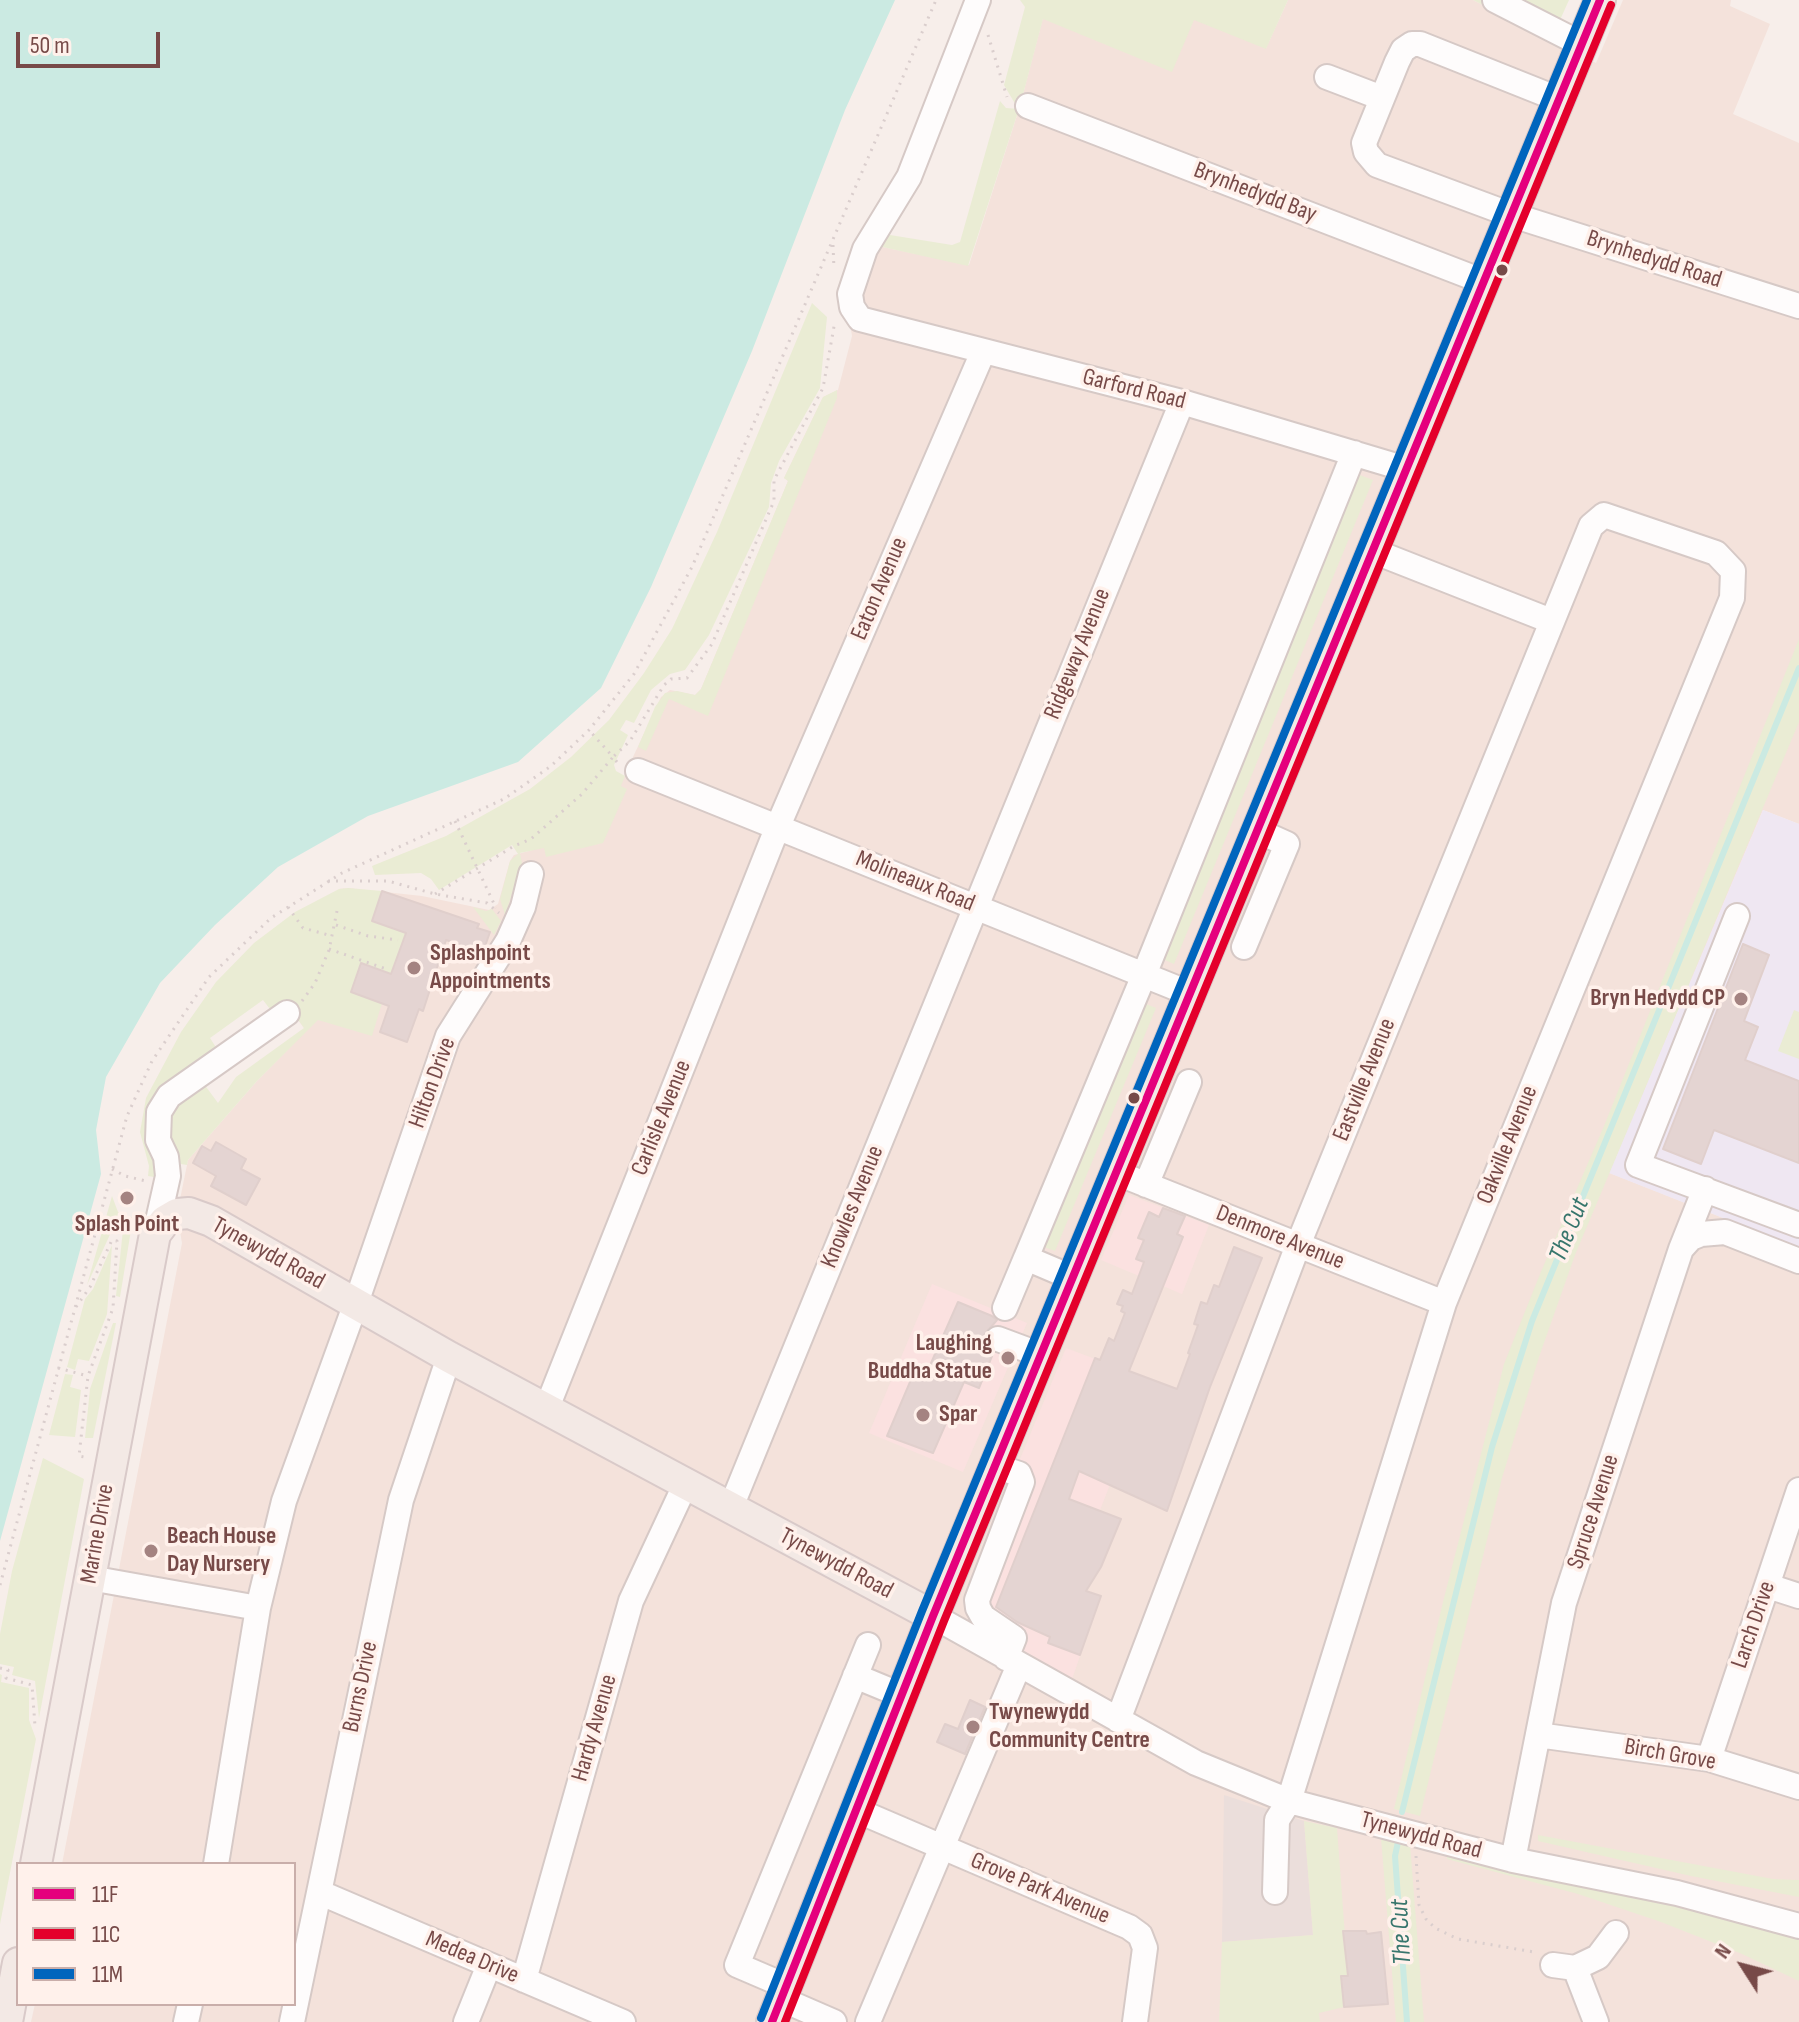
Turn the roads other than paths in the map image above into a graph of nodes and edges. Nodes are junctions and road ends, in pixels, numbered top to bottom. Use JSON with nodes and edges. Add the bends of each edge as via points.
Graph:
{"nodes":[{"id":1,"x":978,"y":0,"type":"edge"},
{"id":2,"x":1495,"y":0,"type":"edge"},
{"id":3,"x":1600,"y":0,"type":"edge"},
{"id":4,"x":1581,"y":44,"type":"junction"},
{"id":5,"x":1327,"y":77,"type":"dead end"},
{"id":6,"x":1382,"y":98,"type":"junction"},
{"id":7,"x":1558,"y":99,"type":"junction"},
{"id":8,"x":1028,"y":106,"type":"road end"},
{"id":9,"x":1509,"y":214,"type":"junction"},
{"id":10,"x":1482,"y":281,"type":"junction"},
{"id":11,"x":1799,"y":306,"type":"edge"},
{"id":12,"x":983,"y":352,"type":"junction"},
{"id":13,"x":1182,"y":402,"type":"junction"},
{"id":14,"x":1354,"y":453,"type":"junction"},
{"id":15,"x":1406,"y":469,"type":"junction"},
{"id":16,"x":1671,"y":537,"type":"joint"},
{"id":17,"x":1373,"y":551,"type":"junction"},
{"id":18,"x":1551,"y":621,"type":"junction"},
{"id":19,"x":638,"y":771,"type":"dead end"},
{"id":20,"x":778,"y":826,"type":"junction"},
{"id":21,"x":1258,"y":831,"type":"junction"},
{"id":22,"x":531,"y":874,"type":"dead end"},
{"id":23,"x":974,"y":907,"type":"junction"},
{"id":24,"x":1737,"y":916,"type":"dead end"},
{"id":25,"x":1244,"y":947,"type":"dead end"},
{"id":26,"x":1144,"y":975,"type":"junction"},
{"id":27,"x":1191,"y":994,"type":"junction"},
{"id":28,"x":287,"y":1013,"type":"road end"},
{"id":29,"x":1189,"y":1082,"type":"dead end"},
{"id":30,"x":1117,"y":1173,"type":"junction"},
{"id":31,"x":1146,"y":1185,"type":"junction"},
{"id":32,"x":1705,"y":1189,"type":"junction"},
{"id":33,"x":166,"y":1224,"type":"junction"},
{"id":34,"x":1799,"y":1225,"type":"edge"},
{"id":35,"x":1298,"y":1245,"type":"junction"},
{"id":36,"x":1681,"y":1249,"type":"junction"},
{"id":37,"x":1026,"y":1258,"type":"junction"},
{"id":38,"x":1799,"y":1261,"type":"edge"},
{"id":39,"x":1073,"y":1278,"type":"junction"},
{"id":40,"x":356,"y":1303,"type":"junction"},
{"id":41,"x":1444,"y":1303,"type":"junction"},
{"id":42,"x":1005,"y":1308,"type":"dead end"},
{"id":43,"x":998,"y":1339,"type":"dead end"},
{"id":44,"x":1041,"y":1355,"type":"junction"},
{"id":45,"x":449,"y":1357,"type":"junction"},
{"id":46,"x":546,"y":1410,"type":"junction"},
{"id":47,"x":995,"y":1466,"type":"junction"},
{"id":48,"x":686,"y":1483,"type":"junction"},
{"id":49,"x":1799,"y":1490,"type":"edge"},
{"id":50,"x":731,"y":1507,"type":"junction"},
{"id":51,"x":90,"y":1578,"type":"junction"},
{"id":52,"x":1768,"y":1586,"type":"junction"},
{"id":53,"x":1799,"y":1596,"type":"edge"},
{"id":54,"x":258,"y":1608,"type":"junction"},
{"id":55,"x":933,"y":1616,"type":"junction"},
{"id":56,"x":868,"y":1645,"type":"dead end"},
{"id":57,"x":1013,"y":1661,"type":"junction"},
{"id":58,"x":855,"y":1676,"type":"junction"},
{"id":59,"x":901,"y":1695,"type":"junction"},
{"id":60,"x":1118,"y":1720,"type":"junction"},
{"id":61,"x":1538,"y":1735,"type":"junction"},
{"id":62,"x":1709,"y":1759,"type":"junction"},
{"id":63,"x":1799,"y":1787,"type":"edge"},
{"id":64,"x":1289,"y":1801,"type":"junction"},
{"id":65,"x":856,"y":1810,"type":"junction"},
{"id":66,"x":944,"y":1847,"type":"junction"},
{"id":67,"x":1513,"y":1860,"type":"junction"},
{"id":68,"x":36,"y":1862,"type":"edge"},
{"id":69,"x":216,"y":1862,"type":"edge"},
{"id":70,"x":1275,"y":1892,"type":"dead end"},
{"id":71,"x":321,"y":1893,"type":"junction"},
{"id":72,"x":1799,"y":1926,"type":"edge"},
{"id":73,"x":1616,"y":1933,"type":"dead end"},
{"id":74,"x":489,"y":1965,"type":"junction"},
{"id":75,"x":16,"y":1974,"type":"edge"},
{"id":76,"x":524,"y":1980,"type":"junction"},
{"id":77,"x":780,"y":2002,"type":"edge"},
{"id":78,"x":296,"y":2004,"type":"edge"},
{"id":79,"x":569,"y":2012,"type":"edge"},
{"id":80,"x":7,"y":2022,"type":"edge"},
{"id":81,"x":466,"y":2022,"type":"edge"},
{"id":82,"x":623,"y":2022,"type":"edge"},
{"id":83,"x":834,"y":2022,"type":"edge"},
{"id":84,"x":868,"y":2022,"type":"edge"},
{"id":85,"x":1135,"y":2022,"type":"edge"},
{"id":86,"x":1596,"y":2022,"type":"edge"}],
"edges":[{"from":1,"to":12,"type":"street","name":"Garford Road","via":[[909,177],[861,260],[848,316]]},
{"from":2,"to":4,"type":"street"},
{"from":3,"to":4,"type":"main road"},
{"from":4,"to":7,"type":"main road"},
{"from":5,"to":6,"type":"street"},
{"from":6,"to":7,"type":"street","via":[[1403,50],[1420,44]]},
{"from":6,"to":9,"type":"street","name":"Brynhedydd Road","via":[[1364,143],[1369,159]]},
{"from":7,"to":9,"type":"main road"},
{"from":8,"to":10,"type":"street","name":"Brynhedydd Bay"},
{"from":9,"to":10,"type":"main road"},
{"from":9,"to":11,"type":"street","name":"Brynhedydd Road"},
{"from":10,"to":15,"type":"main road"},
{"from":12,"to":13,"type":"street","name":"Garford Road"},
{"from":12,"to":20,"type":"street","name":"Eaton Avenue"},
{"from":13,"to":14,"type":"street","name":"Garford Road"},
{"from":13,"to":23,"type":"street","name":"Ridgeway Avenue"},
{"from":14,"to":15,"type":"street","name":"Garford Road"},
{"from":14,"to":26,"type":"street"},
{"from":15,"to":17,"type":"main road"},
{"from":16,"to":18,"type":"street","name":"Eastville Avenue","via":[[1604,515],[1591,526]]},
{"from":16,"to":41,"type":"street","name":"Oakville Avenue","via":[[1716,553],[1733,571],[1732,598]]},
{"from":17,"to":18,"type":"street"},
{"from":17,"to":21,"type":"main road"},
{"from":18,"to":35,"type":"street","name":"Eastville Avenue"},
{"from":19,"to":20,"type":"street","name":"Molineaux Road"},
{"from":20,"to":23,"type":"street","name":"Molineaux Road"},
{"from":20,"to":46,"type":"street","name":"Carlisle Avenue"},
{"from":21,"to":25,"type":"street","via":[[1287,844]]},
{"from":21,"to":27,"type":"main road"},
{"from":22,"to":40,"type":"street","name":"Hilton Drive","via":[[518,916],[448,1036]]},
{"from":23,"to":26,"type":"street","name":"Molineaux Road"},
{"from":23,"to":50,"type":"street","name":"Knowles Avenue"},
{"from":24,"to":32,"type":"street","via":[[1638,1165]]},
{"from":26,"to":27,"type":"street","name":"Molineaux Road"},
{"from":26,"to":37,"type":"street"},
{"from":27,"to":30,"type":"main road"},
{"from":28,"to":33,"type":"street","via":[[169,1096],[159,1112],[158,1140],[168,1176]]},
{"from":29,"to":31,"type":"street"},
{"from":30,"to":31,"type":"street","name":"Denmore Avenue"},
{"from":30,"to":39,"type":"main road"},
{"from":31,"to":35,"type":"street","name":"Denmore Avenue"},
{"from":32,"to":34,"type":"street"},
{"from":32,"to":36,"type":"street","name":"Spruce Avenue"},
{"from":33,"to":40,"type":"main road","name":"Tynewydd Road","via":[[189,1213],[211,1221]]},
{"from":33,"to":51,"type":"main road","name":"Marine Drive"},
{"from":35,"to":41,"type":"street","name":"Denmore Avenue"},
{"from":35,"to":60,"type":"street","name":"Eastville Avenue"},
{"from":36,"to":38,"type":"street","via":[[1691,1238],[1725,1232]]},
{"from":36,"to":61,"type":"street","name":"Spruce Avenue","via":[[1564,1603]]},
{"from":37,"to":39,"type":"street"},
{"from":37,"to":42,"type":"street"},
{"from":39,"to":44,"type":"main road"},
{"from":40,"to":45,"type":"main road","name":"Tynewydd Road"},
{"from":40,"to":54,"type":"street","name":"Hilton Drive","via":[[284,1501]]},
{"from":41,"to":64,"type":"street","name":"Oakville Avenue"},
{"from":43,"to":44,"type":"street"},
{"from":44,"to":47,"type":"main road"},
{"from":45,"to":46,"type":"main road","name":"Tynewydd Road"},
{"from":45,"to":71,"type":"street","name":"Burns Drive","via":[[401,1500]]},
{"from":46,"to":48,"type":"main road","name":"Tynewydd Road"},
{"from":47,"to":55,"type":"main road"},
{"from":47,"to":57,"type":"street","via":[[1019,1474],[1022,1482],[977,1600],[983,1617],[1014,1638]]},
{"from":48,"to":50,"type":"main road","name":"Tynewydd Road"},
{"from":48,"to":76,"type":"street","name":"Hardy Avenue","via":[[631,1601]]},
{"from":49,"to":52,"type":"street","name":"Larch Drive"},
{"from":50,"to":55,"type":"main road","name":"Tynewydd Road"},
{"from":51,"to":54,"type":"street"},
{"from":51,"to":68,"type":"main road","name":"Marine Drive"},
{"from":52,"to":53,"type":"street"},
{"from":52,"to":62,"type":"street","name":"Larch Drive"},
{"from":54,"to":69,"type":"street","name":"Hilton Drive"},
{"from":55,"to":57,"type":"street","name":"Tynewydd Road"},
{"from":55,"to":59,"type":"main road"},
{"from":56,"to":58,"type":"street"},
{"from":57,"to":60,"type":"street","name":"Tynewydd Road"},
{"from":57,"to":66,"type":"street"},
{"from":58,"to":59,"type":"street"},
{"from":58,"to":77,"type":"street","via":[[737,1965]]},
{"from":59,"to":65,"type":"main road"},
{"from":60,"to":64,"type":"street","name":"Tynewydd Road","via":[[1196,1763]]},
{"from":61,"to":62,"type":"street","name":"Birch Grove"},
{"from":61,"to":67,"type":"street","name":"Spruce Avenue"},
{"from":62,"to":63,"type":"street","name":"Birch Grove"},
{"from":64,"to":67,"type":"street","name":"Tynewydd Road"},
{"from":64,"to":70,"type":"street","name":"Oakville Avenue","via":[[1277,1820]]},
{"from":65,"to":66,"type":"street","name":"Grove Park Avenue"},
{"from":65,"to":77,"type":"main road"},
{"from":66,"to":84,"type":"street"},
{"from":66,"to":85,"type":"street","name":"Grove Park Avenue","via":[[1140,1935],[1145,1948]]},
{"from":67,"to":72,"type":"street","name":"Tynewydd Road","via":[[1677,1893]]},
{"from":71,"to":74,"type":"street","name":"Medea Drive"},
{"from":71,"to":78,"type":"street","name":"Burns Drive"},
{"from":73,"to":86,"type":"street","via":[[1598,1957],[1564,1966]]},
{"from":74,"to":76,"type":"street","name":"Medea Drive"},
{"from":74,"to":81,"type":"street"},
{"from":75,"to":80,"type":"main road"},
{"from":76,"to":79,"type":"street","name":"Medea Drive"},
{"from":77,"to":83,"type":"street"},
{"from":79,"to":82,"type":"street","name":"Medea Drive"}]}
